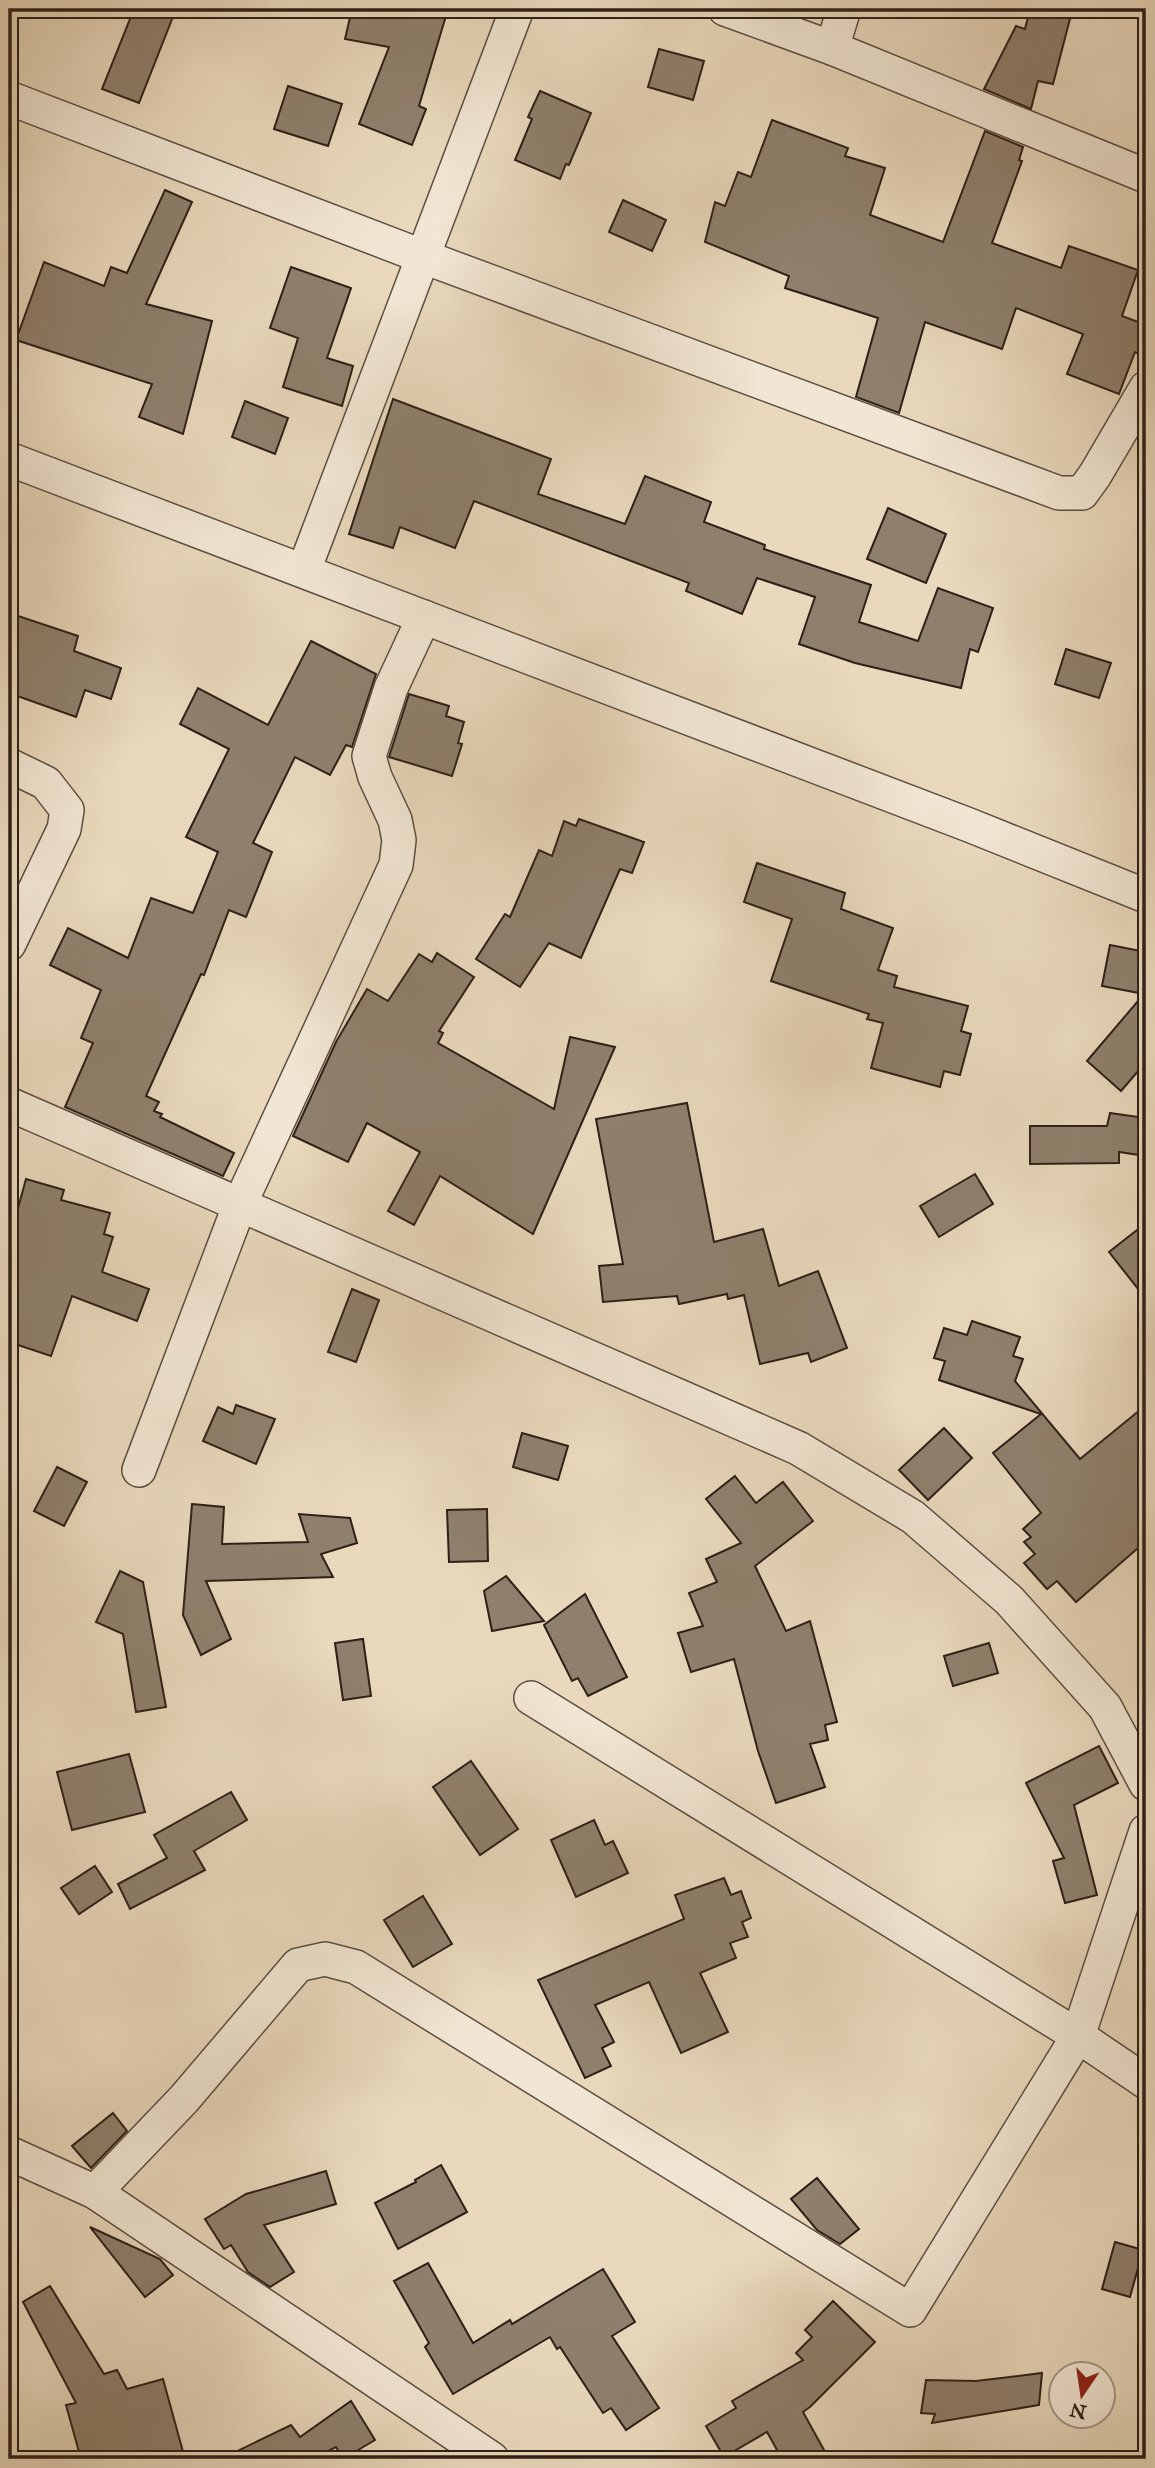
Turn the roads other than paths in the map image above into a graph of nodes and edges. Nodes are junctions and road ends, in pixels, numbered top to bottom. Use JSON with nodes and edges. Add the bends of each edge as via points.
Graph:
{"nodes":[{"id":1,"x":517,"y":9,"type":"edge"},
{"id":2,"x":725,"y":9,"type":"edge"},
{"id":3,"x":844,"y":9,"type":"edge"},
{"id":4,"x":832,"y":48,"type":"junction"},
{"id":5,"x":9,"y":98,"type":"edge"},
{"id":6,"x":1145,"y":170,"type":"edge"},
{"id":7,"x":424,"y":257,"type":"junction"},
{"id":8,"x":1146,"y":388,"type":"edge"},
{"id":9,"x":9,"y":459,"type":"edge"},
{"id":10,"x":304,"y":570,"type":"junction"},
{"id":11,"x":424,"y":617,"type":"junction"},
{"id":12,"x":9,"y":765,"type":"edge"},
{"id":13,"x":1146,"y":896,"type":"edge"},
{"id":14,"x":9,"y":944,"type":"edge"},
{"id":15,"x":9,"y":1104,"type":"edge"},
{"id":16,"x":240,"y":1204,"type":"junction"},
{"id":17,"x":139,"y":1470,"type":"dead end"},
{"id":18,"x":531,"y":1698,"type":"dead end"},
{"id":19,"x":1146,"y":1784,"type":"edge"},
{"id":20,"x":1146,"y":1831,"type":"edge"},
{"id":21,"x":1078,"y":2036,"type":"junction"},
{"id":22,"x":1146,"y":2082,"type":"edge"},
{"id":23,"x":9,"y":2153,"type":"edge"},
{"id":24,"x":95,"y":2192,"type":"junction"},
{"id":25,"x":492,"y":2459,"type":"edge"}],
"edges":[{"from":1,"to":7,"type":"street"},
{"from":2,"to":4,"type":"street"},
{"from":3,"to":4,"type":"street"},
{"from":4,"to":6,"type":"street"},
{"from":5,"to":7,"type":"street"},
{"from":7,"to":8,"type":"street","via":[[1059,493],[1082,493]]},
{"from":7,"to":10,"type":"street"},
{"from":9,"to":10,"type":"street"},
{"from":10,"to":11,"type":"street"},
{"from":11,"to":13,"type":"street"},
{"from":11,"to":16,"type":"street","via":[[391,688],[369,756],[395,820],[399,840],[396,864]]},
{"from":12,"to":14,"type":"street","via":[[46,783],[66,810],[64,829]]},
{"from":15,"to":16,"type":"street"},
{"from":16,"to":17,"type":"street"},
{"from":16,"to":19,"type":"street","via":[[798,1448],[913,1517],[1009,1600],[1105,1707]]},
{"from":18,"to":21,"type":"street"},
{"from":20,"to":21,"type":"street"},
{"from":21,"to":22,"type":"street"},
{"from":21,"to":24,"type":"street","via":[[910,2310],[356,1967],[325,1959],[298,1965],[184,2099]]},
{"from":23,"to":24,"type":"street"},
{"from":24,"to":25,"type":"street"}]}
